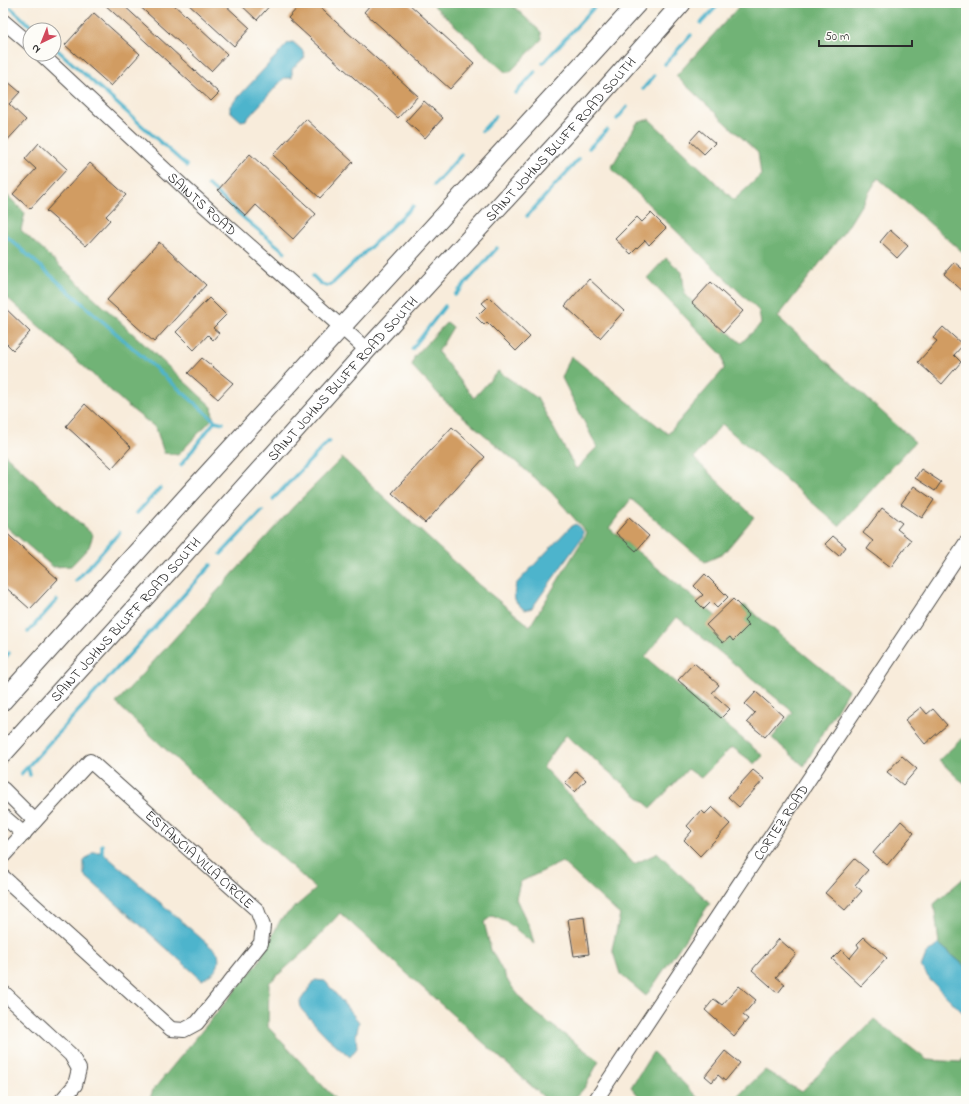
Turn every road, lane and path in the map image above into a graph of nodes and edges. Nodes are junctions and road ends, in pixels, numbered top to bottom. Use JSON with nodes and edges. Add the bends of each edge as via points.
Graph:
{"nodes":[{"id":1,"x":638,"y":3,"type":"edge"},
{"id":2,"x":682,"y":3,"type":"edge"},
{"id":3,"x":3,"y":21,"type":"edge"},
{"id":4,"x":22,"y":37,"type":"edge"},
{"id":5,"x":50,"y":62,"type":"edge"},
{"id":6,"x":342,"y":327,"type":"junction"},
{"id":7,"x":367,"y":350,"type":"junction"},
{"id":8,"x":966,"y":543,"type":"edge"},
{"id":9,"x":3,"y":700,"type":"edge"},
{"id":10,"x":3,"y":754,"type":"edge"},
{"id":11,"x":3,"y":789,"type":"edge"},
{"id":12,"x":3,"y":816,"type":"edge"},
{"id":13,"x":35,"y":821,"type":"junction"},
{"id":14,"x":24,"y":834,"type":"junction"},
{"id":15,"x":3,"y":856,"type":"edge"},
{"id":16,"x":3,"y":877,"type":"edge"},
{"id":17,"x":3,"y":992,"type":"edge"},
{"id":18,"x":61,"y":1101,"type":"edge"},
{"id":19,"x":595,"y":1101,"type":"edge"}],
"edges":[{"from":1,"to":6,"type":"main road"},
{"from":2,"to":7,"type":"main road","name":"SAINT JOHNS BLUFF ROAD SOUTH","via":[[574,126]]},
{"from":3,"to":4,"type":"street"},
{"from":5,"to":6,"type":"street","name":"SAINTS ROAD","via":[[188,191]]},
{"from":6,"to":7,"type":"street","name":"SAINTS ROAD"},
{"from":6,"to":9,"type":"main road"},
{"from":7,"to":10,"type":"main road","name":"SAINT JOHNS BLUFF ROAD SOUTH"},
{"from":8,"to":19,"type":"street","name":"CORTEZ ROAD"},
{"from":11,"to":13,"type":"street"},
{"from":12,"to":14,"type":"street"},
{"from":13,"to":14,"type":"street","name":"ESTANCIA VILLA CIRCLE"},
{"from":13,"to":16,"type":"street","name":"ESTANCIA VILLA CIRCLE","via":[[90,761],[257,910],[263,926],[261,943],[197,1023],[184,1030],[171,1029]]},
{"from":14,"to":15,"type":"street","name":"ESTANCIA VILLA CIRCLE"},
{"from":17,"to":18,"type":"street","via":[[71,1055],[78,1070],[75,1084]]}]}
